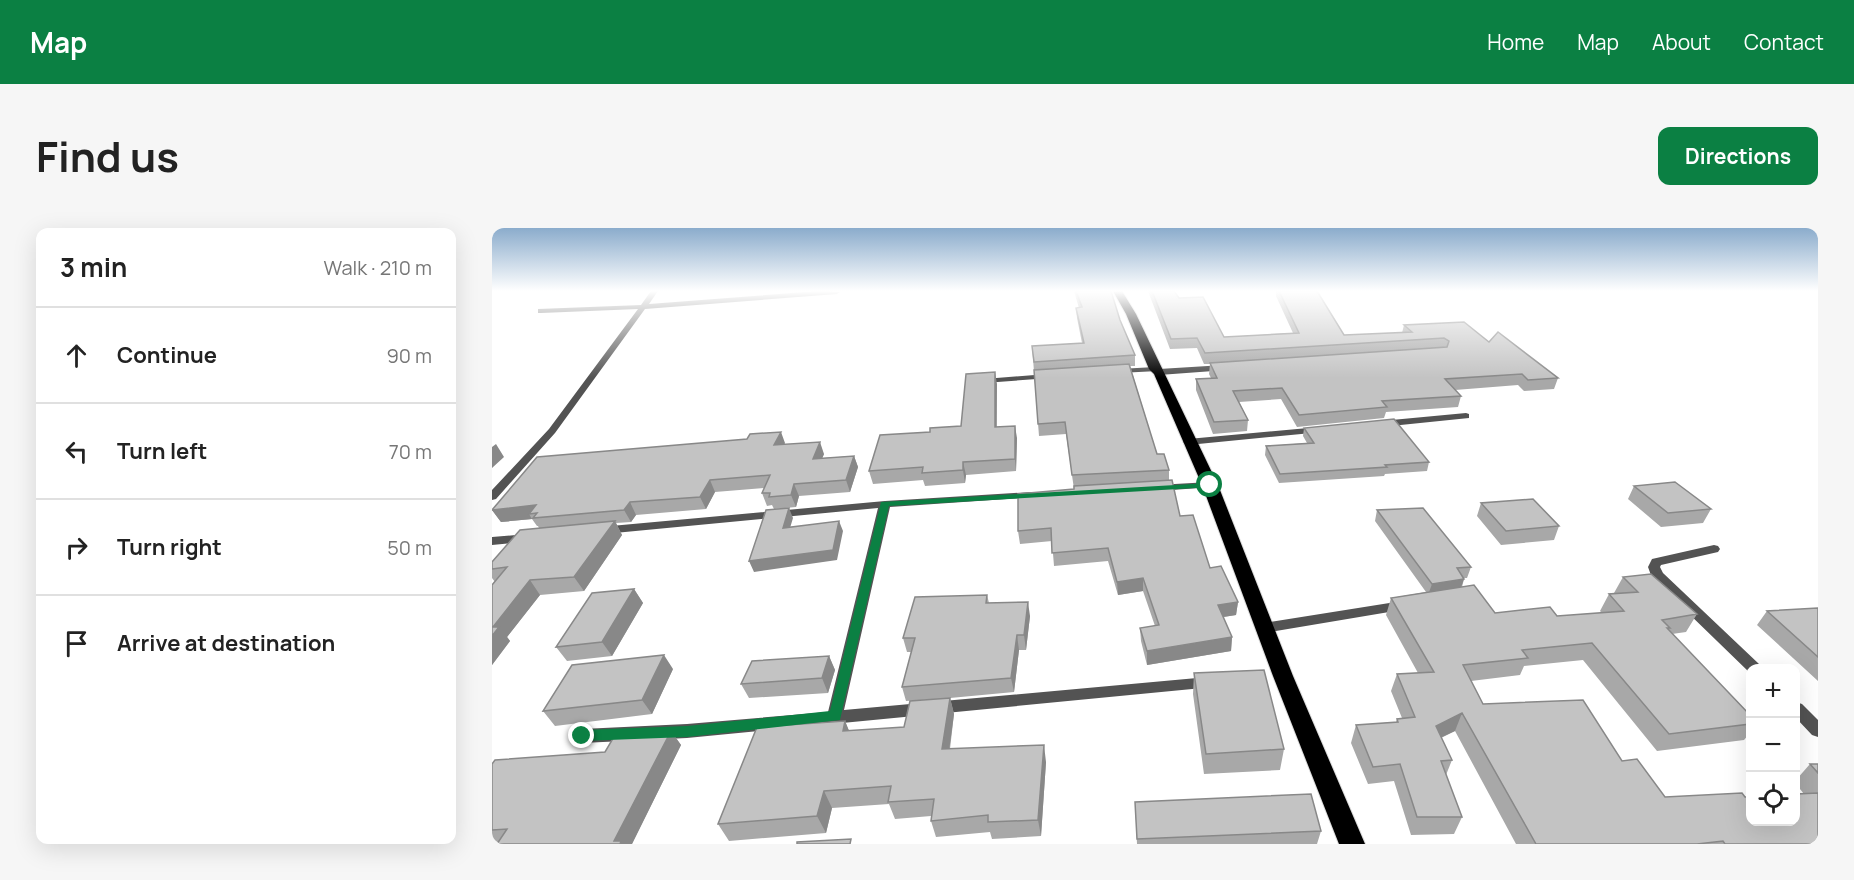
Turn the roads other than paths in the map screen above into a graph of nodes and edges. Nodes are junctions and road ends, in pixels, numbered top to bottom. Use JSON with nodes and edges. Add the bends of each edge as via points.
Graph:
{"nodes":[{"id":1,"x":635,"y":320,"type":"edge"},
{"id":2,"x":1134,"y":320,"type":"edge"},
{"id":3,"x":1230,"y":368,"type":"edge"},
{"id":4,"x":1157,"y":371,"type":"junction"},
{"id":5,"x":1109,"y":372,"type":"edge"},
{"id":6,"x":1052,"y":376,"type":"edge"},
{"id":7,"x":971,"y":381,"type":"edge"},
{"id":8,"x":1466,"y":416,"type":"dead end"},
{"id":9,"x":1373,"y":424,"type":"edge"},
{"id":10,"x":1327,"y":429,"type":"edge"},
{"id":11,"x":1188,"y":442,"type":"junction"},
{"id":12,"x":1210,"y":485,"type":"junction"},
{"id":13,"x":1140,"y":489,"type":"edge"},
{"id":14,"x":1047,"y":495,"type":"edge"},
{"id":15,"x":492,"y":497,"type":"edge"},
{"id":16,"x":885,"y":504,"type":"junction"},
{"id":17,"x":587,"y":532,"type":"edge"},
{"id":18,"x":540,"y":536,"type":"edge"},
{"id":19,"x":492,"y":541,"type":"edge"},
{"id":20,"x":1714,"y":549,"type":"dead end"},
{"id":21,"x":1418,"y":603,"type":"edge"},
{"id":22,"x":1264,"y":628,"type":"junction"},
{"id":23,"x":1749,"y":664,"type":"edge"},
{"id":24,"x":1224,"y":681,"type":"edge"},
{"id":25,"x":1800,"y":712,"type":"edge"},
{"id":26,"x":835,"y":716,"type":"junction"},
{"id":27,"x":1818,"y":730,"type":"edge"},
{"id":28,"x":582,"y":736,"type":"dead end"},
{"id":29,"x":1352,"y":844,"type":"edge"}],
"edges":[{"from":1,"to":15,"type":"street","via":[[552,431]]},
{"from":2,"to":4,"type":"highway"},
{"from":3,"to":4,"type":"street"},
{"from":4,"to":5,"type":"lane"},
{"from":4,"to":11,"type":"highway"},
{"from":6,"to":7,"type":"lane"},
{"from":8,"to":9,"type":"street"},
{"from":10,"to":11,"type":"street"},
{"from":11,"to":12,"type":"highway"},
{"from":12,"to":13,"type":"street"},
{"from":12,"to":22,"type":"highway"},
{"from":14,"to":16,"type":"street"},
{"from":16,"to":17,"type":"street"},
{"from":16,"to":26,"type":"street"},
{"from":18,"to":19,"type":"street"},
{"from":20,"to":23,"type":"street","via":[[1656,562],[1654,567],[1657,575]]},
{"from":21,"to":22,"type":"street"},
{"from":22,"to":29,"type":"highway","via":[[1277,677]]},
{"from":24,"to":26,"type":"street"},
{"from":25,"to":27,"type":"street"},
{"from":26,"to":28,"type":"street","via":[[687,731]]}]}
